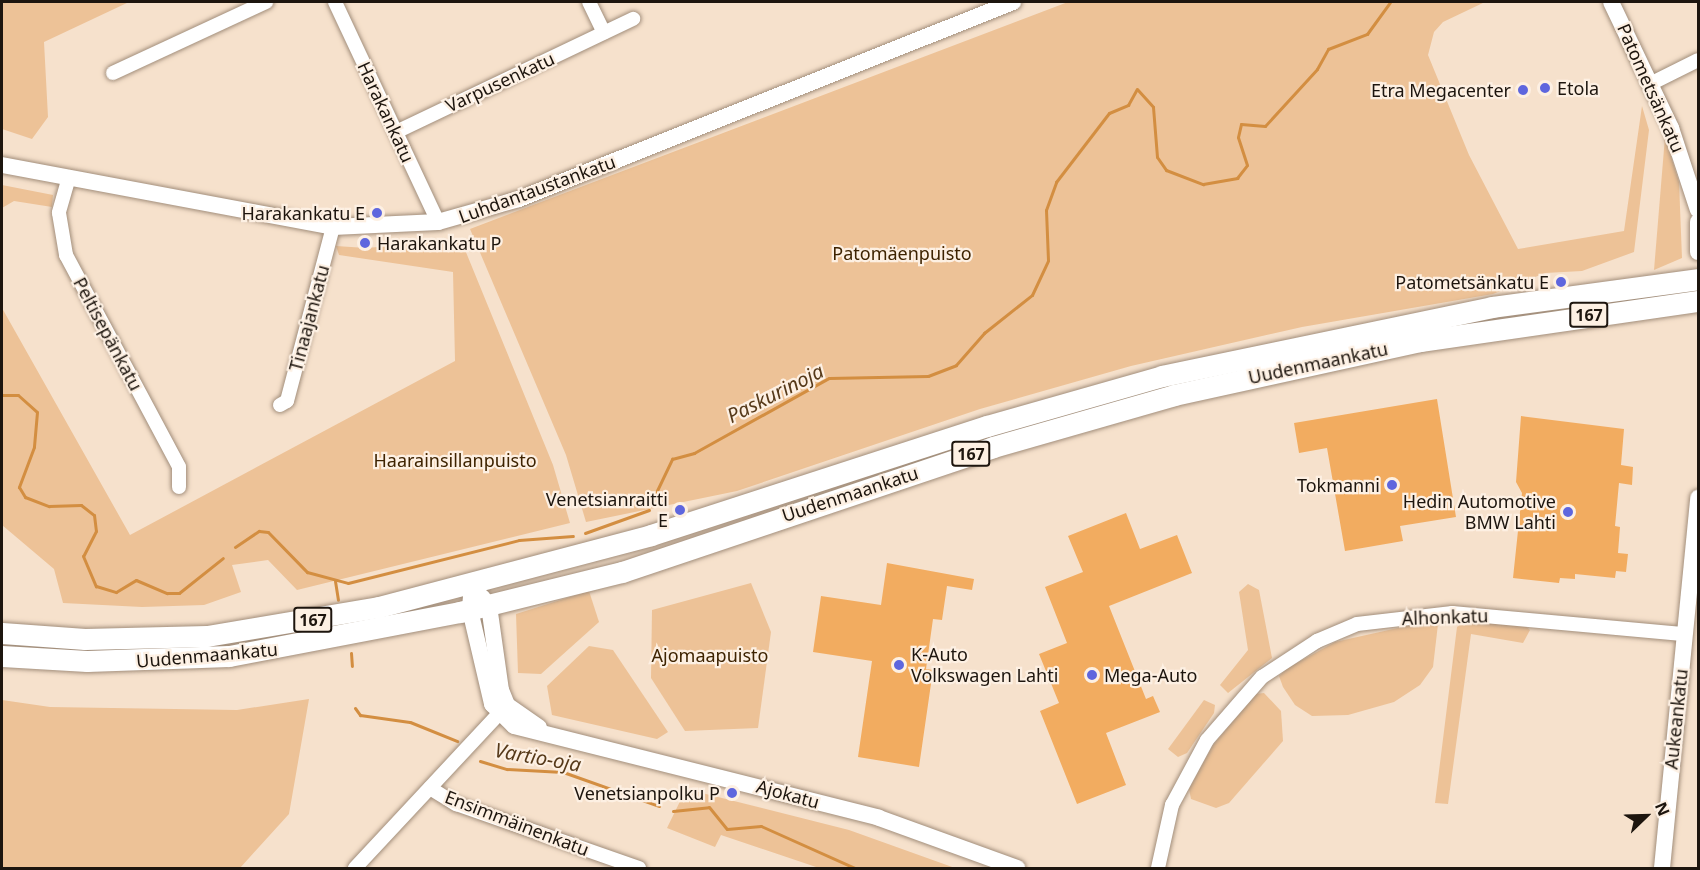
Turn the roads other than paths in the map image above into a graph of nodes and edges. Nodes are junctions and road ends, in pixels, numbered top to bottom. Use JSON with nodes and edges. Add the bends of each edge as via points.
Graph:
{"nodes":[{"id":1,"x":266,"y":2,"type":"edge"},
{"id":2,"x":334,"y":2,"type":"edge"},
{"id":3,"x":589,"y":2,"type":"edge"},
{"id":4,"x":1013,"y":2,"type":"edge"},
{"id":5,"x":1611,"y":2,"type":"edge"},
{"id":6,"x":633,"y":19,"type":"dead end"},
{"id":7,"x":604,"y":33,"type":"junction"},
{"id":8,"x":1698,"y":60,"type":"edge"},
{"id":9,"x":113,"y":73,"type":"dead end"},
{"id":10,"x":1652,"y":83,"type":"junction"},
{"id":11,"x":396,"y":132,"type":"junction"},
{"id":12,"x":2,"y":165,"type":"edge"},
{"id":13,"x":69,"y":177,"type":"junction"},
{"id":14,"x":1698,"y":210,"type":"edge"},
{"id":15,"x":438,"y":222,"type":"junction"},
{"id":16,"x":1698,"y":222,"type":"edge"},
{"id":17,"x":333,"y":226,"type":"junction"},
{"id":18,"x":1698,"y":252,"type":"edge"},
{"id":19,"x":1698,"y":279,"type":"edge"},
{"id":20,"x":1698,"y":301,"type":"edge"},
{"id":21,"x":280,"y":405,"type":"dead end"},
{"id":22,"x":179,"y":487,"type":"dead end"},
{"id":23,"x":1698,"y":498,"type":"edge"},
{"id":24,"x":472,"y":585,"type":"junction"},
{"id":25,"x":479,"y":608,"type":"junction"},
{"id":26,"x":2,"y":633,"type":"edge"},
{"id":27,"x":1685,"y":634,"type":"junction"},
{"id":28,"x":2,"y":656,"type":"edge"},
{"id":29,"x":503,"y":709,"type":"junction"},
{"id":30,"x":430,"y":788,"type":"junction"},
{"id":31,"x":355,"y":868,"type":"edge"},
{"id":32,"x":639,"y":868,"type":"edge"},
{"id":33,"x":1017,"y":868,"type":"edge"},
{"id":34,"x":1158,"y":868,"type":"edge"},
{"id":35,"x":1662,"y":868,"type":"edge"}],
"edges":[{"from":1,"to":9,"type":"street"},
{"from":2,"to":11,"type":"street","name":"Harakankatu"},
{"from":3,"to":7,"type":"street"},
{"from":4,"to":15,"type":"street","name":"Luhdantaustankatu","via":[[519,199]]},
{"from":5,"to":10,"type":"street","name":"Patometsänkatu"},
{"from":6,"to":7,"type":"street","name":"Varpusenkatu"},
{"from":7,"to":11,"type":"street","name":"Varpusenkatu"},
{"from":8,"to":10,"type":"street"},
{"from":10,"to":14,"type":"street","name":"Patometsänkatu"},
{"from":11,"to":15,"type":"street","name":"Harakankatu"},
{"from":12,"to":13,"type":"street","name":"Luhdantaustankatu"},
{"from":13,"to":17,"type":"street","name":"Luhdantaustankatu"},
{"from":13,"to":22,"type":"street","name":"Peltisepänkatu","via":[[59,213],[66,255],[179,467]]},
{"from":15,"to":17,"type":"street","name":"Luhdantaustankatu"},
{"from":16,"to":18,"type":"street"},
{"from":17,"to":21,"type":"street","name":"Tinaajankatu","via":[[287,401]]},
{"from":19,"to":24,"type":"main road","name":"Uudenmaankatu","number":"167","via":[[1469,311],[1162,376],[987,426],[651,536]]},
{"from":20,"to":25,"type":"main road","name":"Uudenmaankatu","number":"167","via":[[1420,341],[1174,396],[993,447],[622,572]]},
{"from":23,"to":27,"type":"street","name":"Aukeankatu"},
{"from":24,"to":25,"type":"street","name":"Ajokatu"},
{"from":24,"to":26,"type":"main road","name":"Uudenmaankatu","number":"167","via":[[325,618],[207,636],[85,639]]},
{"from":25,"to":28,"type":"main road","name":"Uudenmaankatu","number":"167","via":[[229,656],[87,661]]},
{"from":25,"to":29,"type":"street","name":"Ajokatu","via":[[492,704]]},
{"from":27,"to":34,"type":"street","name":"Alhonkatu","via":[[1452,614],[1356,624],[1317,641],[1262,677],[1207,740],[1172,805]]},
{"from":27,"to":35,"type":"street","name":"Aukeankatu"},
{"from":29,"to":30,"type":"street"},
{"from":29,"to":33,"type":"street","name":"Ajokatu","via":[[554,734],[879,818]]},
{"from":30,"to":31,"type":"street"},
{"from":30,"to":32,"type":"street","name":"Ensimmäinenkatu","via":[[456,804]]}]}
